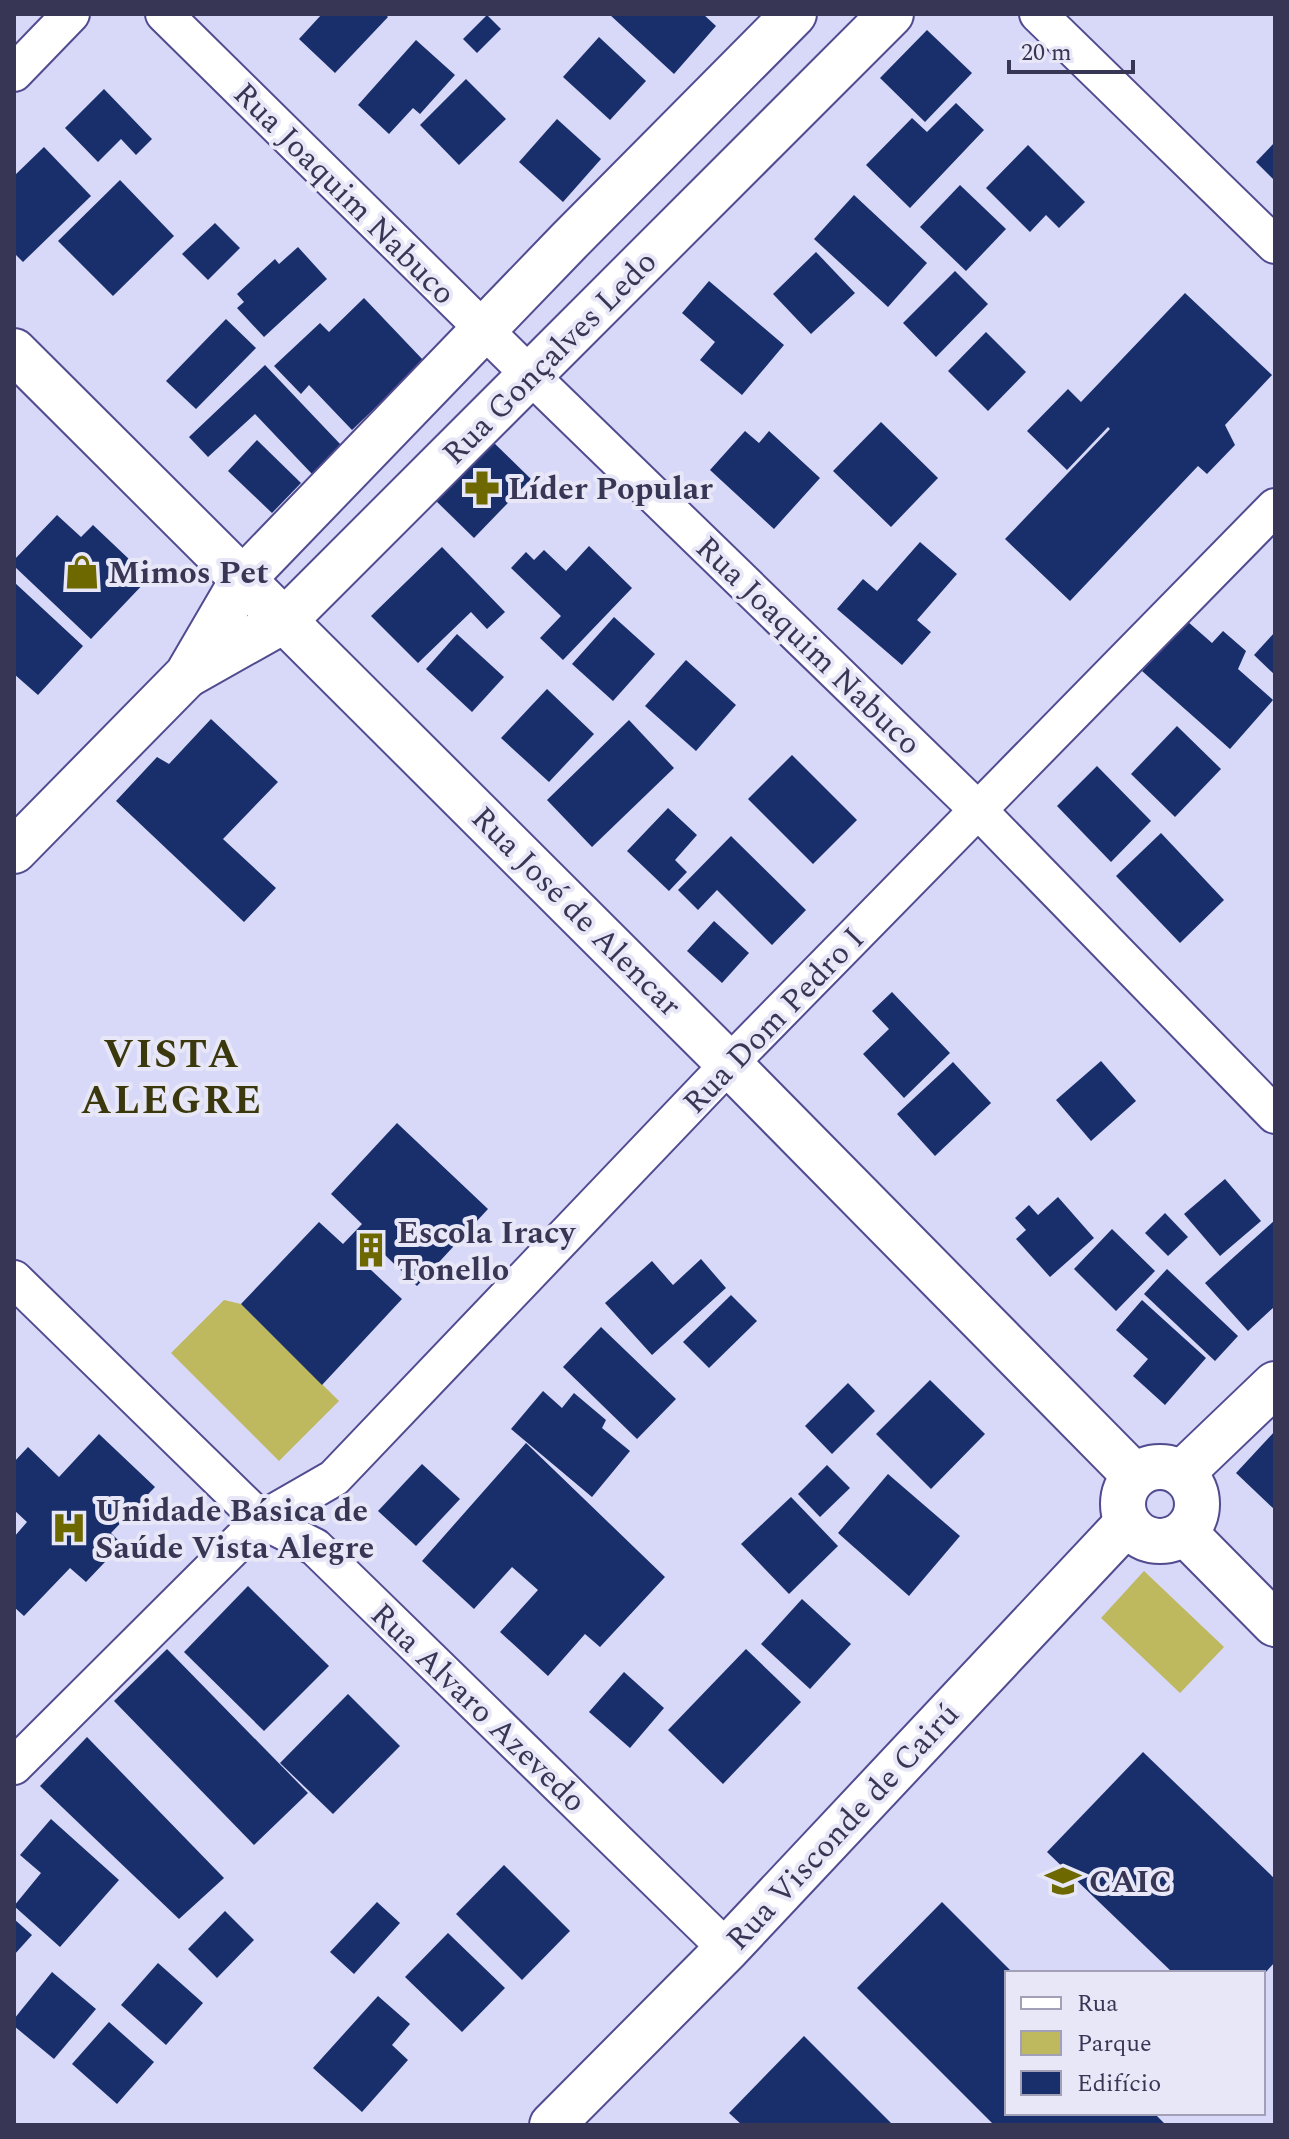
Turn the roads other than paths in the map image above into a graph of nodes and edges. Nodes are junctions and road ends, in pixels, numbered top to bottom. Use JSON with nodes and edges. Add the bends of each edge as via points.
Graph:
{"nodes":[{"id":1,"x":71,"y":14,"type":"edge"},
{"id":2,"x":164,"y":14,"type":"edge"},
{"id":3,"x":794,"y":14,"type":"edge"},
{"id":4,"x":891,"y":14,"type":"edge"},
{"id":5,"x":1038,"y":14,"type":"edge"},
{"id":6,"x":14,"y":73,"type":"edge"},
{"id":7,"x":697,"y":113,"type":"junction"},
{"id":8,"x":744,"y":162,"type":"junction"},
{"id":9,"x":1275,"y":245,"type":"edge"},
{"id":10,"x":484,"y":330,"type":"junction"},
{"id":11,"x":14,"y":351,"type":"edge"},
{"id":12,"x":530,"y":375,"type":"junction"},
{"id":13,"x":1275,"y":507,"type":"edge"},
{"id":14,"x":243,"y":579,"type":"junction"},
{"id":15,"x":285,"y":620,"type":"junction"},
{"id":16,"x":187,"y":675,"type":"junction"},
{"id":17,"x":978,"y":810,"type":"junction"},
{"id":18,"x":14,"y":851,"type":"edge"},
{"id":19,"x":729,"y":1064,"type":"junction"},
{"id":20,"x":1275,"y":1115,"type":"edge"},
{"id":21,"x":14,"y":1279,"type":"edge"},
{"id":22,"x":1275,"y":1384,"type":"edge"},
{"id":23,"x":1182,"y":1473,"type":"junction"},
{"id":24,"x":1135,"y":1476,"type":"junction"},
{"id":25,"x":261,"y":1520,"type":"junction"},
{"id":26,"x":1127,"y":1523,"type":"junction"},
{"id":27,"x":1185,"y":1533,"type":"junction"},
{"id":28,"x":1275,"y":1624,"type":"edge"},
{"id":29,"x":14,"y":1766,"type":"edge"},
{"id":30,"x":727,"y":1949,"type":"junction"},
{"id":31,"x":552,"y":2125,"type":"edge"}],
"edges":[{"from":1,"to":6,"type":"street"},
{"from":2,"to":10,"type":"street","name":"Rua Joaquim Nabuco"},
{"from":3,"to":7,"type":"street","name":"Rua Gonçalves Ledo"},
{"from":4,"to":8,"type":"street","name":"Rua Gonçalves Ledo"},
{"from":5,"to":9,"type":"street"},
{"from":7,"to":8,"type":"street"},
{"from":7,"to":10,"type":"street","name":"Rua Gonçalves Ledo"},
{"from":8,"to":12,"type":"street","name":"Rua Gonçalves Ledo"},
{"from":10,"to":12,"type":"street","name":"Rua Joaquim Nabuco"},
{"from":10,"to":14,"type":"street","name":"Rua Gonçalves Ledo"},
{"from":11,"to":14,"type":"street","name":"Rua José de Alencar"},
{"from":12,"to":15,"type":"street","name":"Rua Gonçalves Ledo"},
{"from":12,"to":17,"type":"street","name":"Rua Joaquim Nabuco"},
{"from":13,"to":17,"type":"street","name":"Rua Dom Pedro I"},
{"from":14,"to":15,"type":"street","name":"Rua José de Alencar"},
{"from":14,"to":16,"type":"street","name":"Rua Gonçalves Ledo"},
{"from":15,"to":16,"type":"street","name":"Rua Gonçalves Ledo"},
{"from":15,"to":19,"type":"street","name":"Rua José de Alencar"},
{"from":16,"to":18,"type":"street","name":"Rua Gonçalves Ledo"},
{"from":17,"to":19,"type":"street","name":"Rua Dom Pedro I"},
{"from":17,"to":20,"type":"street","name":"Rua Joaquim Nabuco"},
{"from":19,"to":24,"type":"street","name":"Rua José de Alencar"},
{"from":19,"to":25,"type":"street","name":"Rua Dom Pedro I","via":[[334,1478]]},
{"from":21,"to":25,"type":"street","name":"Rua Alvaro Azevedo"},
{"from":22,"to":23,"type":"street"},
{"from":23,"to":24,"type":"street","via":[[1149,1468]]},
{"from":23,"to":27,"type":"street","via":[[1198,1502]]},
{"from":24,"to":26,"type":"street","via":[[1122,1506]]},
{"from":25,"to":29,"type":"street","name":"Rua Dom Pedro I"},
{"from":25,"to":30,"type":"street","name":"Rua Alvaro Azevedo","via":[[315,1547]]},
{"from":26,"to":27,"type":"street","via":[[1154,1541]]},
{"from":26,"to":30,"type":"street","name":"Rua Visconde de Cairú"},
{"from":27,"to":28,"type":"street"},
{"from":30,"to":31,"type":"street","name":"Rua Visconde de Cairú"}]}
